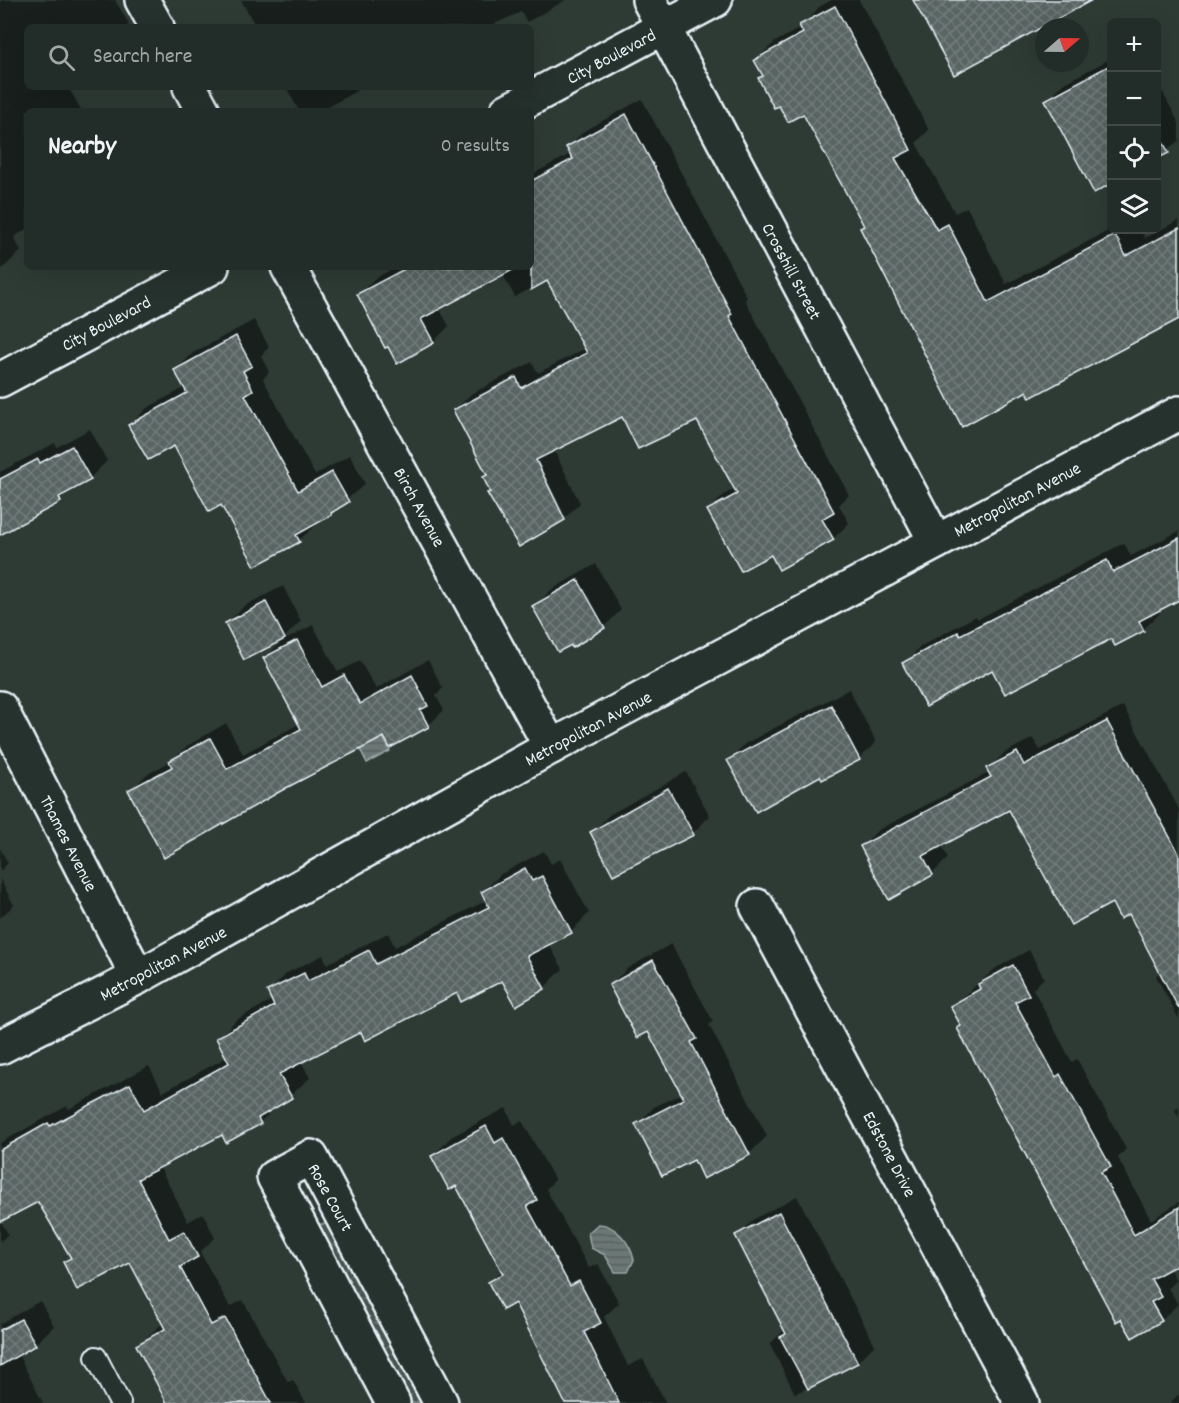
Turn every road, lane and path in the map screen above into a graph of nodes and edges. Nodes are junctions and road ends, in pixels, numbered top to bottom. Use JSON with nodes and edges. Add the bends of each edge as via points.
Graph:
{"nodes":[{"id":1,"x":142,"y":0,"type":"edge"},
{"id":2,"x":649,"y":0,"type":"edge"},
{"id":3,"x":716,"y":0,"type":"edge"},
{"id":4,"x":155,"y":24,"type":"edge"},
{"id":5,"x":664,"y":28,"type":"junction"},
{"id":6,"x":192,"y":90,"type":"edge"},
{"id":7,"x":201,"y":108,"type":"edge"},
{"id":8,"x":513,"y":108,"type":"edge"},
{"id":9,"x":206,"y":270,"type":"edge"},
{"id":10,"x":290,"y":270,"type":"edge"},
{"id":11,"x":0,"y":380,"type":"edge"},
{"id":12,"x":1179,"y":412,"type":"edge"},
{"id":13,"x":936,"y":542,"type":"junction"},
{"id":14,"x":0,"y":708,"type":"edge"},
{"id":15,"x":551,"y":747,"type":"junction"},
{"id":16,"x":757,"y":906,"type":"dead end"},
{"id":17,"x":138,"y":977,"type":"junction"},
{"id":18,"x":0,"y":1047,"type":"edge"},
{"id":19,"x":96,"y":1357,"type":"dead end"},
{"id":20,"x":120,"y":1403,"type":"edge"},
{"id":21,"x":393,"y":1403,"type":"edge"},
{"id":22,"x":441,"y":1403,"type":"edge"},
{"id":23,"x":1023,"y":1403,"type":"edge"}],
"edges":[{"from":1,"to":4,"type":"street"},
{"from":2,"to":5,"type":"street","name":"Crosshill Street"},
{"from":3,"to":5,"type":"street","name":"City Boulevard"},
{"from":5,"to":8,"type":"street","name":"City Boulevard"},
{"from":5,"to":13,"type":"street","name":"Crosshill Street"},
{"from":6,"to":7,"type":"street"},
{"from":9,"to":11,"type":"street","name":"City Boulevard"},
{"from":10,"to":15,"type":"street","name":"Birch Avenue"},
{"from":12,"to":13,"type":"street","name":"Metropolitan Avenue"},
{"from":13,"to":15,"type":"street","name":"Metropolitan Avenue"},
{"from":14,"to":17,"type":"street","name":"Thames Avenue"},
{"from":15,"to":17,"type":"street","name":"Metropolitan Avenue"},
{"from":16,"to":23,"type":"street","name":"Edstone Drive"},
{"from":17,"to":18,"type":"street","name":"Metropolitan Avenue"},
{"from":19,"to":20,"type":"lane"},
{"from":21,"to":22,"type":"street","name":"Rose Court","via":[[274,1177],[310,1157]]}]}
